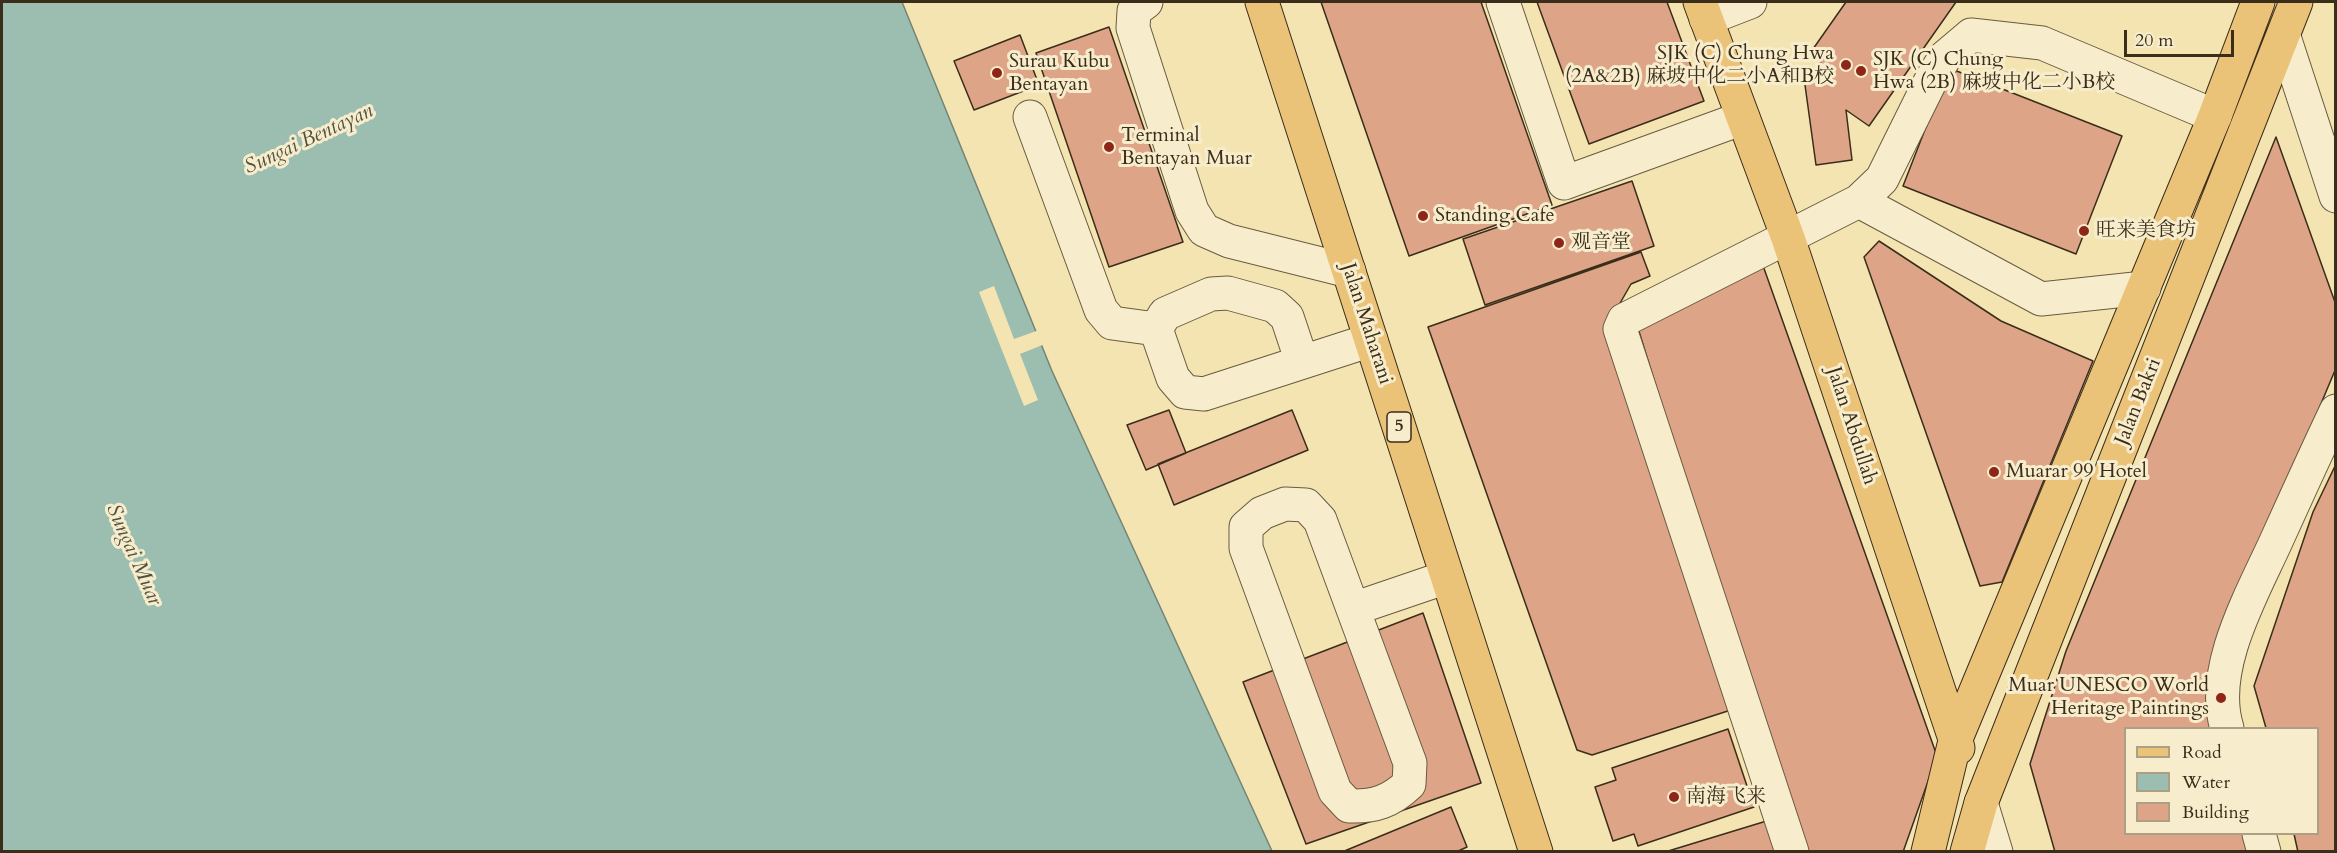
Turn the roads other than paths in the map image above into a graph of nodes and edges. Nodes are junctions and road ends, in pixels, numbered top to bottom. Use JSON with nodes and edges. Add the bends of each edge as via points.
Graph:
{"nodes":[{"id":1,"x":1146,"y":2,"type":"edge"},
{"id":2,"x":1262,"y":2,"type":"edge"},
{"id":3,"x":1503,"y":2,"type":"edge"},
{"id":4,"x":1750,"y":2,"type":"edge"},
{"id":5,"x":2258,"y":2,"type":"edge"},
{"id":6,"x":2296,"y":2,"type":"edge"},
{"id":7,"x":1703,"y":10,"type":"edge"},
{"id":8,"x":2284,"y":37,"type":"junction"},
{"id":9,"x":2215,"y":116,"type":"junction"},
{"id":10,"x":1030,"y":117,"type":"dead end"},
{"id":11,"x":1743,"y":117,"type":"junction"},
{"id":12,"x":2336,"y":196,"type":"edge"},
{"id":13,"x":1859,"y":201,"type":"junction"},
{"id":14,"x":1788,"y":238,"type":"junction"},
{"id":15,"x":1349,"y":271,"type":"junction"},
{"id":16,"x":2144,"y":288,"type":"junction"},
{"id":17,"x":1156,"y":329,"type":"junction"},
{"id":18,"x":1371,"y":340,"type":"junction"},
{"id":19,"x":1302,"y":362,"type":"junction"},
{"id":20,"x":2336,"y":411,"type":"edge"},
{"id":21,"x":1447,"y":577,"type":"junction"},
{"id":22,"x":1353,"y":609,"type":"junction"},
{"id":23,"x":2226,"y":727,"type":"edge"},
{"id":24,"x":1955,"y":741,"type":"junction"},
{"id":25,"x":1981,"y":802,"type":"junction"},
{"id":26,"x":2259,"y":835,"type":"edge"},
{"id":27,"x":1536,"y":852,"type":"edge"},
{"id":28,"x":1792,"y":852,"type":"edge"},
{"id":29,"x":1928,"y":852,"type":"edge"},
{"id":30,"x":1966,"y":852,"type":"edge"},
{"id":31,"x":1996,"y":852,"type":"edge"},
{"id":32,"x":2264,"y":852,"type":"edge"}],
"edges":[{"from":1,"to":15,"type":"street","via":[[1134,11],[1133,28],[1192,212],[1204,230],[1229,241]]},
{"from":2,"to":15,"type":"main road","name":"Jalan Maharani","number":"5"},
{"from":3,"to":11,"type":"street","via":[[1564,183]]},
{"from":4,"to":7,"type":"street"},
{"from":5,"to":9,"type":"main road","name":"Jalan Bakri"},
{"from":6,"to":8,"type":"main road","name":"Jalan Bakri"},
{"from":7,"to":11,"type":"main road","name":"Jalan Abdullah"},
{"from":8,"to":12,"type":"street"},
{"from":8,"to":25,"type":"main road","name":"Jalan Bakri"},
{"from":9,"to":13,"type":"street","via":[[2042,43],[1971,35],[1945,57],[1882,179]]},
{"from":9,"to":16,"type":"main road","name":"Jalan Bakri"},
{"from":10,"to":17,"type":"street","via":[[1101,310],[1112,323]]},
{"from":11,"to":14,"type":"main road","name":"Jalan Abdullah"},
{"from":13,"to":14,"type":"street"},
{"from":13,"to":16,"type":"street","via":[[2041,299]]},
{"from":14,"to":24,"type":"main road","name":"Jalan Abdullah"},
{"from":14,"to":28,"type":"street","via":[[1640,311],[1624,320],[1620,329]]},
{"from":15,"to":18,"type":"main road","name":"Jalan Maharani","number":"5"},
{"from":16,"to":24,"type":"main road","name":"Jalan Bakri"},
{"from":17,"to":19,"type":"street","via":[[1173,378],[1185,392],[1204,394]]},
{"from":17,"to":19,"type":"street","via":[[1165,314],[1211,294],[1228,293],[1275,306],[1287,317]]},
{"from":18,"to":19,"type":"street"},
{"from":18,"to":21,"type":"main road","name":"Jalan Maharani","number":"5"},
{"from":20,"to":23,"type":"street","via":[[2236,630],[2225,674],[2223,717]]},
{"from":21,"to":22,"type":"street"},
{"from":21,"to":27,"type":"main road","name":"Jalan Maharani","number":"5"},
{"from":22,"to":22,"type":"street","via":[[1410,763],[1409,784],[1394,798],[1370,807],[1349,806],[1335,791],[1246,548],[1246,527],[1262,513],[1285,504],[1306,505],[1320,520]]},
{"from":24,"to":25,"type":"main road","name":"Jalan Abdullah"},
{"from":24,"to":29,"type":"main road","name":"Jalan Bakri"},
{"from":25,"to":30,"type":"main road","name":"Jalan Bakri"},
{"from":25,"to":31,"type":"street","name":"Jalan Abdullah"},
{"from":26,"to":32,"type":"street"}]}
